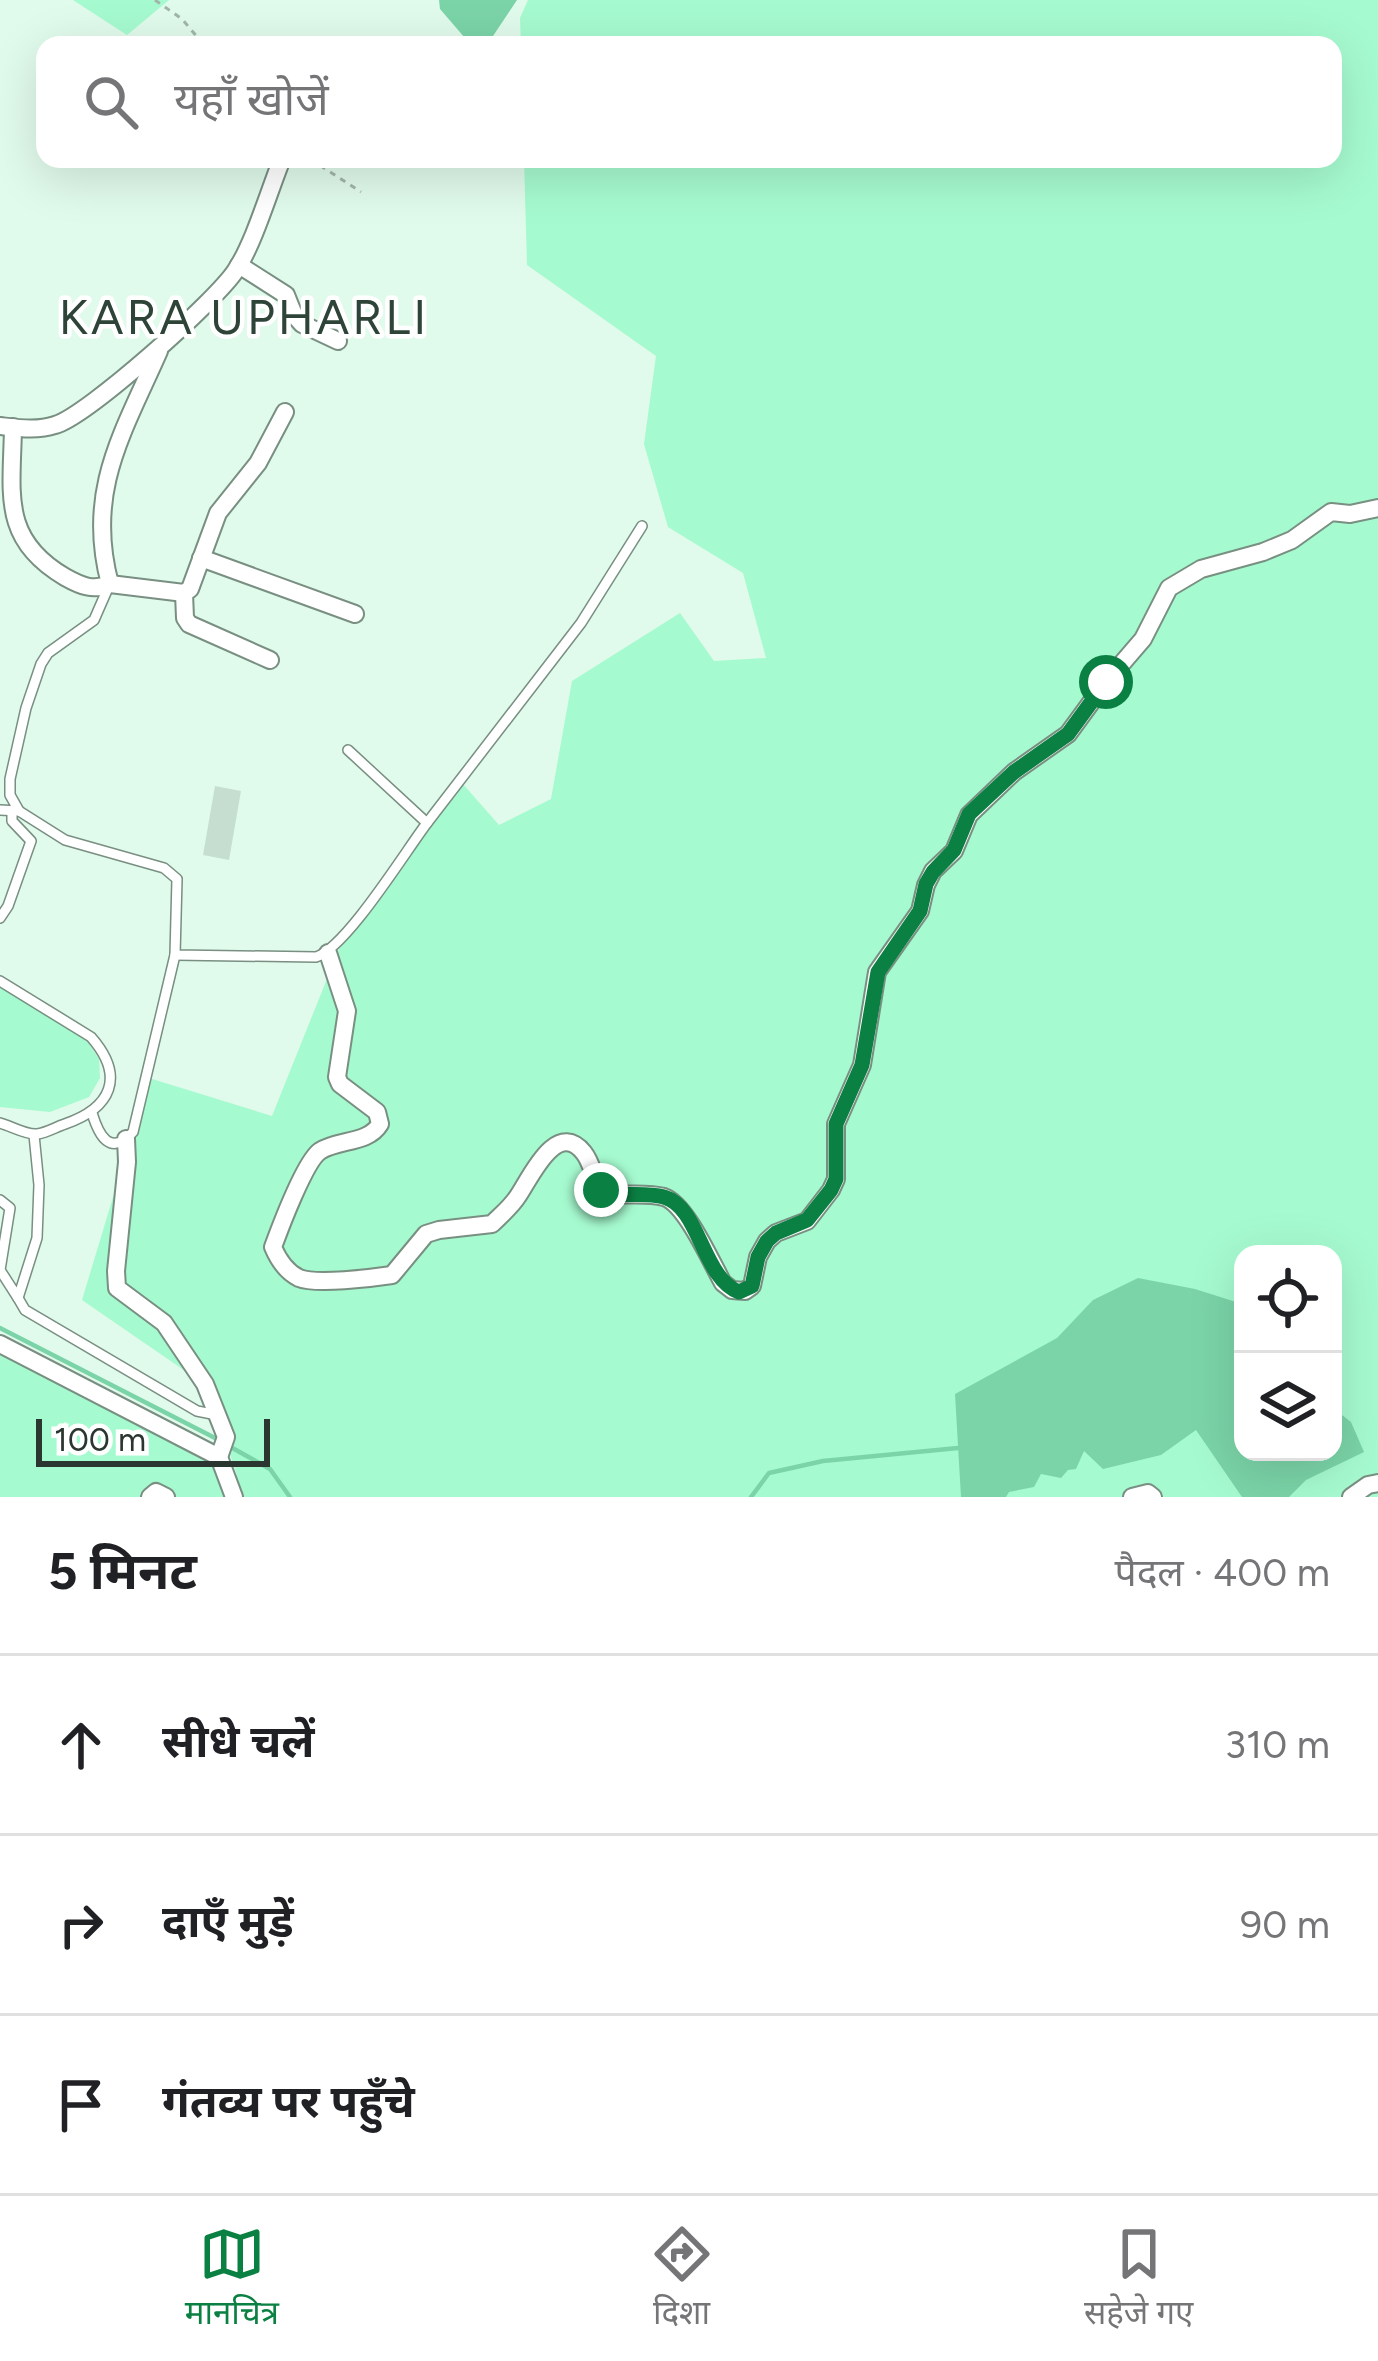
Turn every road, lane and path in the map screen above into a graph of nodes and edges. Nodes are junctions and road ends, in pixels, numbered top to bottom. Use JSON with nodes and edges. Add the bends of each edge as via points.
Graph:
{"nodes":[{"id":1,"x":155,"y":0,"type":"edge"},
{"id":2,"x":196,"y":36,"type":"edge"},
{"id":3,"x":278,"y":168,"type":"edge"},
{"id":4,"x":324,"y":168,"type":"edge"},
{"id":5,"x":361,"y":192,"type":"dead end"},
{"id":6,"x":239,"y":265,"type":"junction"},
{"id":7,"x":338,"y":341,"type":"dead end"},
{"id":8,"x":162,"y":344,"type":"junction"},
{"id":9,"x":285,"y":412,"type":"dead end"},
{"id":10,"x":7,"y":427,"type":"edge"},
{"id":11,"x":1378,"y":508,"type":"edge"},
{"id":12,"x":642,"y":526,"type":"dead end"},
{"id":13,"x":201,"y":558,"type":"junction"},
{"id":14,"x":110,"y":584,"type":"junction"},
{"id":15,"x":184,"y":593,"type":"junction"},
{"id":16,"x":356,"y":614,"type":"dead end"},
{"id":17,"x":270,"y":660,"type":"dead end"},
{"id":18,"x":348,"y":749,"type":"dead end"},
{"id":19,"x":10,"y":811,"type":"edge"},
{"id":20,"x":427,"y":823,"type":"junction"},
{"id":21,"x":0,"y":918,"type":"edge"},
{"id":22,"x":328,"y":953,"type":"junction"},
{"id":23,"x":175,"y":955,"type":"junction"},
{"id":24,"x":0,"y":980,"type":"edge"},
{"id":25,"x":92,"y":1113,"type":"junction"},
{"id":26,"x":0,"y":1123,"type":"edge"},
{"id":27,"x":34,"y":1135,"type":"junction"},
{"id":28,"x":126,"y":1139,"type":"junction"},
{"id":29,"x":0,"y":1200,"type":"edge"},
{"id":30,"x":18,"y":1298,"type":"junction"},
{"id":31,"x":0,"y":1344,"type":"edge"},
{"id":32,"x":217,"y":1415,"type":"junction"},
{"id":33,"x":219,"y":1457,"type":"junction"},
{"id":34,"x":1378,"y":1483,"type":"edge"},
{"id":35,"x":150,"y":1497,"type":"edge"},
{"id":36,"x":166,"y":1497,"type":"edge"},
{"id":37,"x":234,"y":1497,"type":"edge"},
{"id":38,"x":1132,"y":1497,"type":"edge"},
{"id":39,"x":1153,"y":1497,"type":"edge"},
{"id":40,"x":1351,"y":1497,"type":"edge"}],
"edges":[{"from":1,"to":2,"type":"path"},
{"from":3,"to":6,"type":"street"},
{"from":4,"to":5,"type":"path"},
{"from":6,"to":7,"type":"street","via":[[286,295],[302,324]]},
{"from":6,"to":8,"type":"street"},
{"from":8,"to":10,"type":"street","via":[[66,421]]},
{"from":8,"to":14,"type":"street","via":[[104,486],[100,536]]},
{"from":9,"to":13,"type":"street","via":[[218,513]]},
{"from":10,"to":14,"type":"street","via":[[13,514],[26,544],[84,587]]},
{"from":11,"to":22,"type":"street","via":[[1331,512],[1292,540],[1169,588],[1143,639],[1068,734],[969,814],[878,972],[862,1065],[836,1124],[831,1190],[807,1220],[767,1241],[745,1292],[723,1283],[672,1201],[606,1194],[584,1154],[567,1144],[545,1154],[492,1224],[426,1234],[392,1275],[294,1275],[273,1247],[310,1162],[380,1124],[337,1077],[347,1011]]},
{"from":12,"to":20,"type":"lane","via":[[581,623]]},
{"from":13,"to":15,"type":"street"},
{"from":13,"to":16,"type":"street"},
{"from":14,"to":15,"type":"street"},
{"from":14,"to":19,"type":"lane","via":[[94,620],[41,664],[10,779]]},
{"from":15,"to":17,"type":"street","via":[[189,624]]},
{"from":18,"to":20,"type":"lane"},
{"from":19,"to":21,"type":"lane","via":[[32,841]]},
{"from":19,"to":23,"type":"lane","via":[[65,841],[175,874]]},
{"from":20,"to":22,"type":"lane"},
{"from":22,"to":23,"type":"lane"},
{"from":23,"to":28,"type":"lane"},
{"from":24,"to":25,"type":"lane","via":[[102,1048],[110,1086]]},
{"from":25,"to":27,"type":"lane"},
{"from":25,"to":28,"type":"lane","via":[[102,1137]]},
{"from":26,"to":27,"type":"lane"},
{"from":27,"to":30,"type":"lane","via":[[37,1241]]},
{"from":28,"to":32,"type":"street","via":[[117,1288],[164,1323]]},
{"from":29,"to":30,"type":"lane","via":[[10,1208],[0,1270]]},
{"from":30,"to":32,"type":"lane","via":[[25,1310],[197,1411]]},
{"from":31,"to":33,"type":"street"},
{"from":32,"to":33,"type":"street","via":[[226,1437]]},
{"from":33,"to":37,"type":"street"},
{"from":34,"to":40,"type":"street"},
{"from":35,"to":36,"type":"street"},
{"from":38,"to":39,"type":"street"}]}
